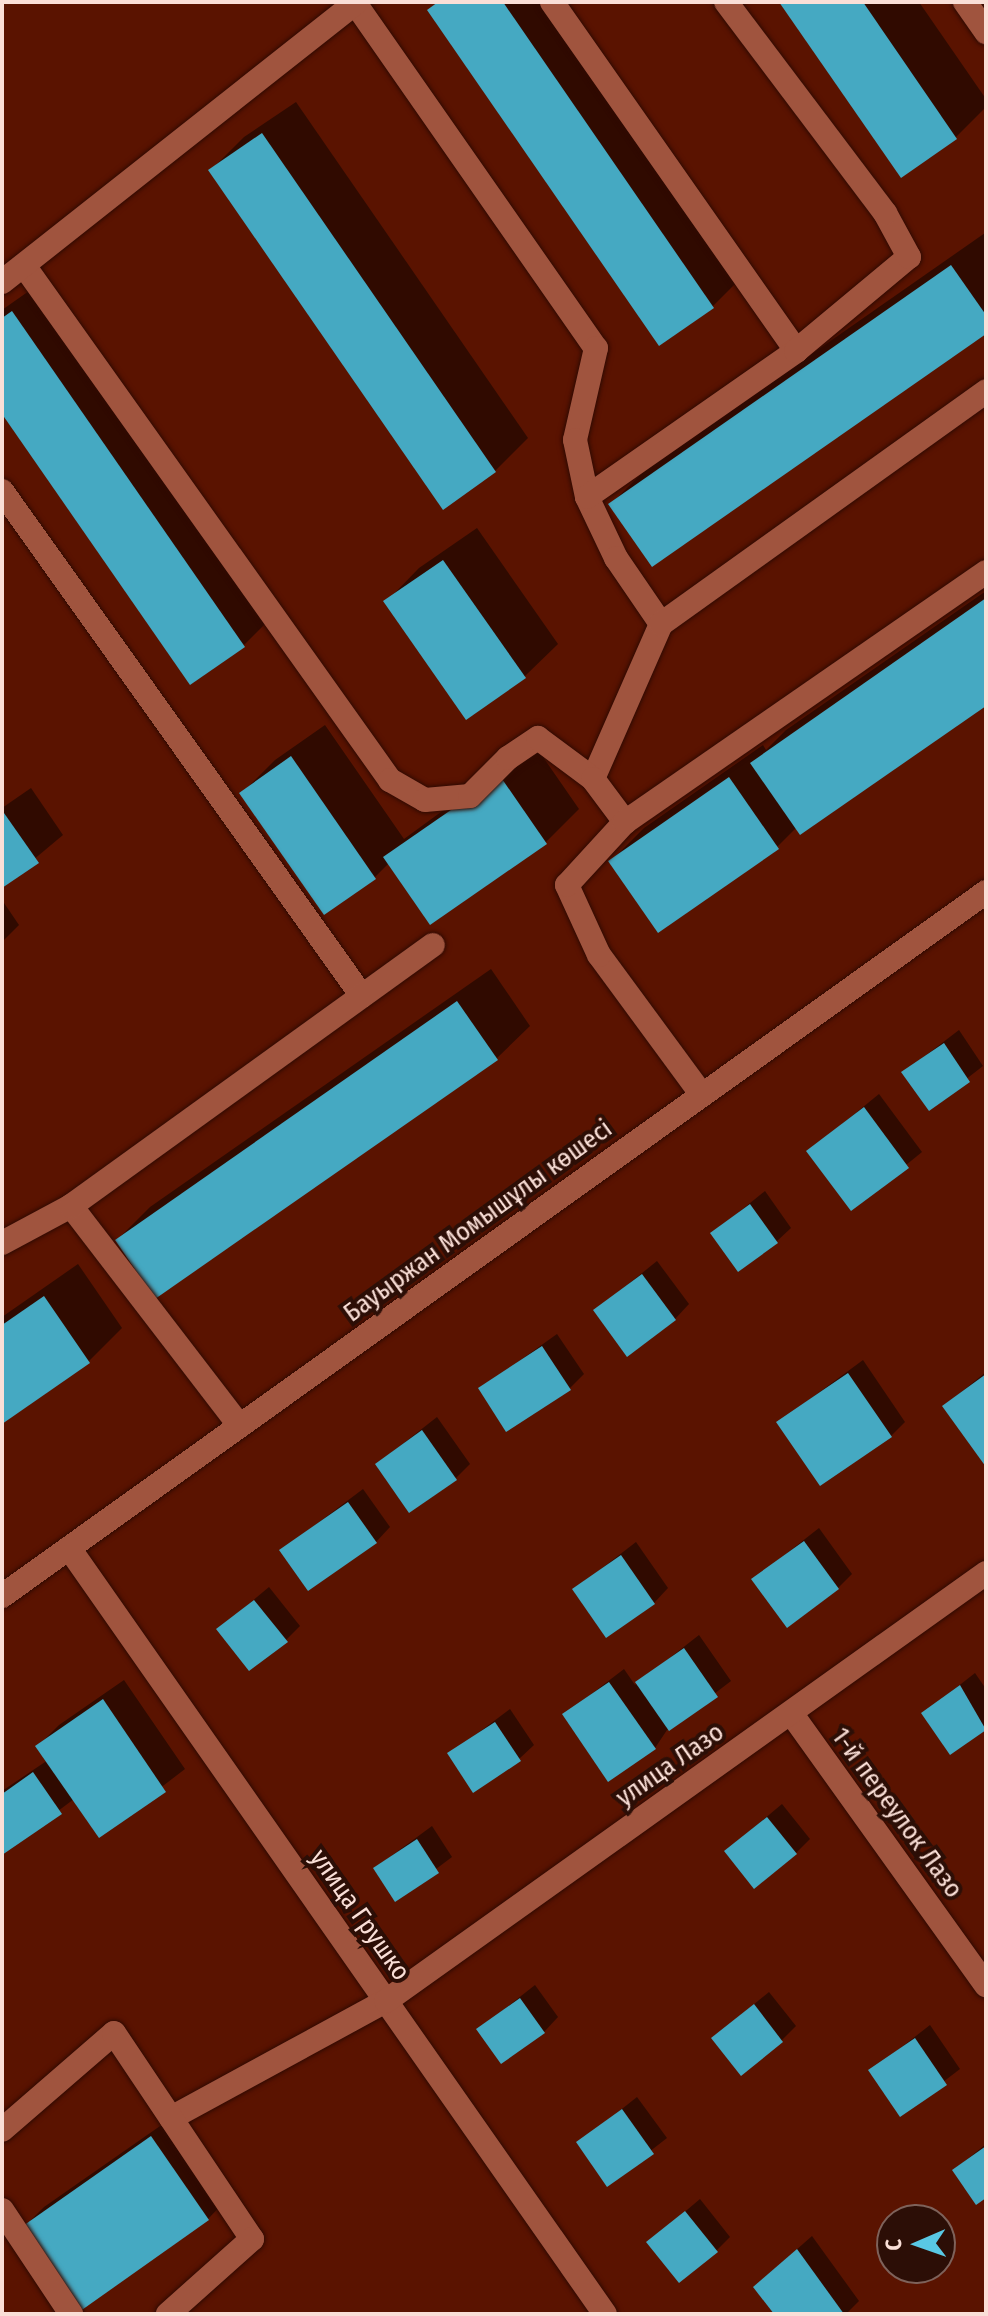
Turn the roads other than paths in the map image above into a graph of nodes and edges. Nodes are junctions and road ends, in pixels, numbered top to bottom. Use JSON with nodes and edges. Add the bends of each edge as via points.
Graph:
{"nodes":[{"id":1,"x":356,"y":2,"type":"edge"},
{"id":2,"x":552,"y":2,"type":"edge"},
{"id":3,"x":726,"y":2,"type":"edge"},
{"id":4,"x":965,"y":2,"type":"edge"},
{"id":5,"x":986,"y":32,"type":"edge"},
{"id":6,"x":25,"y":267,"type":"junction"},
{"id":7,"x":2,"y":282,"type":"edge"},
{"id":8,"x":796,"y":351,"type":"junction"},
{"id":9,"x":986,"y":391,"type":"edge"},
{"id":10,"x":2,"y":491,"type":"edge"},
{"id":11,"x":587,"y":497,"type":"junction"},
{"id":12,"x":986,"y":572,"type":"edge"},
{"id":13,"x":661,"y":624,"type":"junction"},
{"id":14,"x":593,"y":779,"type":"junction"},
{"id":15,"x":625,"y":822,"type":"junction"},
{"id":16,"x":986,"y":892,"type":"edge"},
{"id":17,"x":433,"y":945,"type":"dead end"},
{"id":18,"x":362,"y":996,"type":"junction"},
{"id":19,"x":702,"y":1095,"type":"junction"},
{"id":20,"x":71,"y":1206,"type":"junction"},
{"id":21,"x":2,"y":1243,"type":"edge"},
{"id":22,"x":240,"y":1426,"type":"junction"},
{"id":23,"x":69,"y":1548,"type":"junction"},
{"id":24,"x":986,"y":1573,"type":"edge"},
{"id":25,"x":2,"y":1596,"type":"edge"},
{"id":26,"x":791,"y":1713,"type":"junction"},
{"id":27,"x":986,"y":1985,"type":"edge"},
{"id":28,"x":386,"y":2001,"type":"junction"},
{"id":29,"x":171,"y":2118,"type":"junction"},
{"id":30,"x":2,"y":2130,"type":"edge"},
{"id":31,"x":2,"y":2210,"type":"edge"},
{"id":32,"x":71,"y":2314,"type":"edge"},
{"id":33,"x":168,"y":2314,"type":"edge"},
{"id":34,"x":605,"y":2314,"type":"edge"}],
"edges":[{"from":1,"to":6,"type":"street"},
{"from":1,"to":11,"type":"street","via":[[596,348],[575,440]]},
{"from":2,"to":8,"type":"street"},
{"from":3,"to":8,"type":"street","via":[[885,213],[909,257]]},
{"from":4,"to":5,"type":"street"},
{"from":6,"to":7,"type":"street"},
{"from":6,"to":14,"type":"street","via":[[390,780],[425,800],[470,796],[508,758],[538,738]]},
{"from":8,"to":11,"type":"street"},
{"from":9,"to":13,"type":"street"},
{"from":10,"to":18,"type":"street"},
{"from":11,"to":13,"type":"street","via":[[616,558]]},
{"from":12,"to":15,"type":"street"},
{"from":13,"to":14,"type":"street"},
{"from":14,"to":15,"type":"street"},
{"from":15,"to":19,"type":"street","via":[[567,885],[599,955]]},
{"from":16,"to":19,"type":"street","name":"Бауыржан Момышұлы көшесі"},
{"from":17,"to":18,"type":"street"},
{"from":18,"to":20,"type":"street"},
{"from":19,"to":22,"type":"street","name":"Бауыржан Момышұлы көшесі"},
{"from":20,"to":21,"type":"street"},
{"from":20,"to":22,"type":"street"},
{"from":22,"to":23,"type":"street","name":"Бауыржан Момышұлы көшесі"},
{"from":23,"to":25,"type":"street","name":"Бауыржан Момышұлы көшесі"},
{"from":23,"to":28,"type":"street","name":"улица Грушко"},
{"from":24,"to":26,"type":"street","name":"улица Лазо"},
{"from":26,"to":27,"type":"street","name":"1-й переулок Лазо"},
{"from":26,"to":28,"type":"street","name":"улица Лазо"},
{"from":28,"to":29,"type":"street","name":"улица Лазо"},
{"from":28,"to":34,"type":"street","name":"улица Грушко"},
{"from":29,"to":30,"type":"street","via":[[114,2033]]},
{"from":29,"to":33,"type":"street","via":[[252,2239]]},
{"from":31,"to":32,"type":"street"}]}
